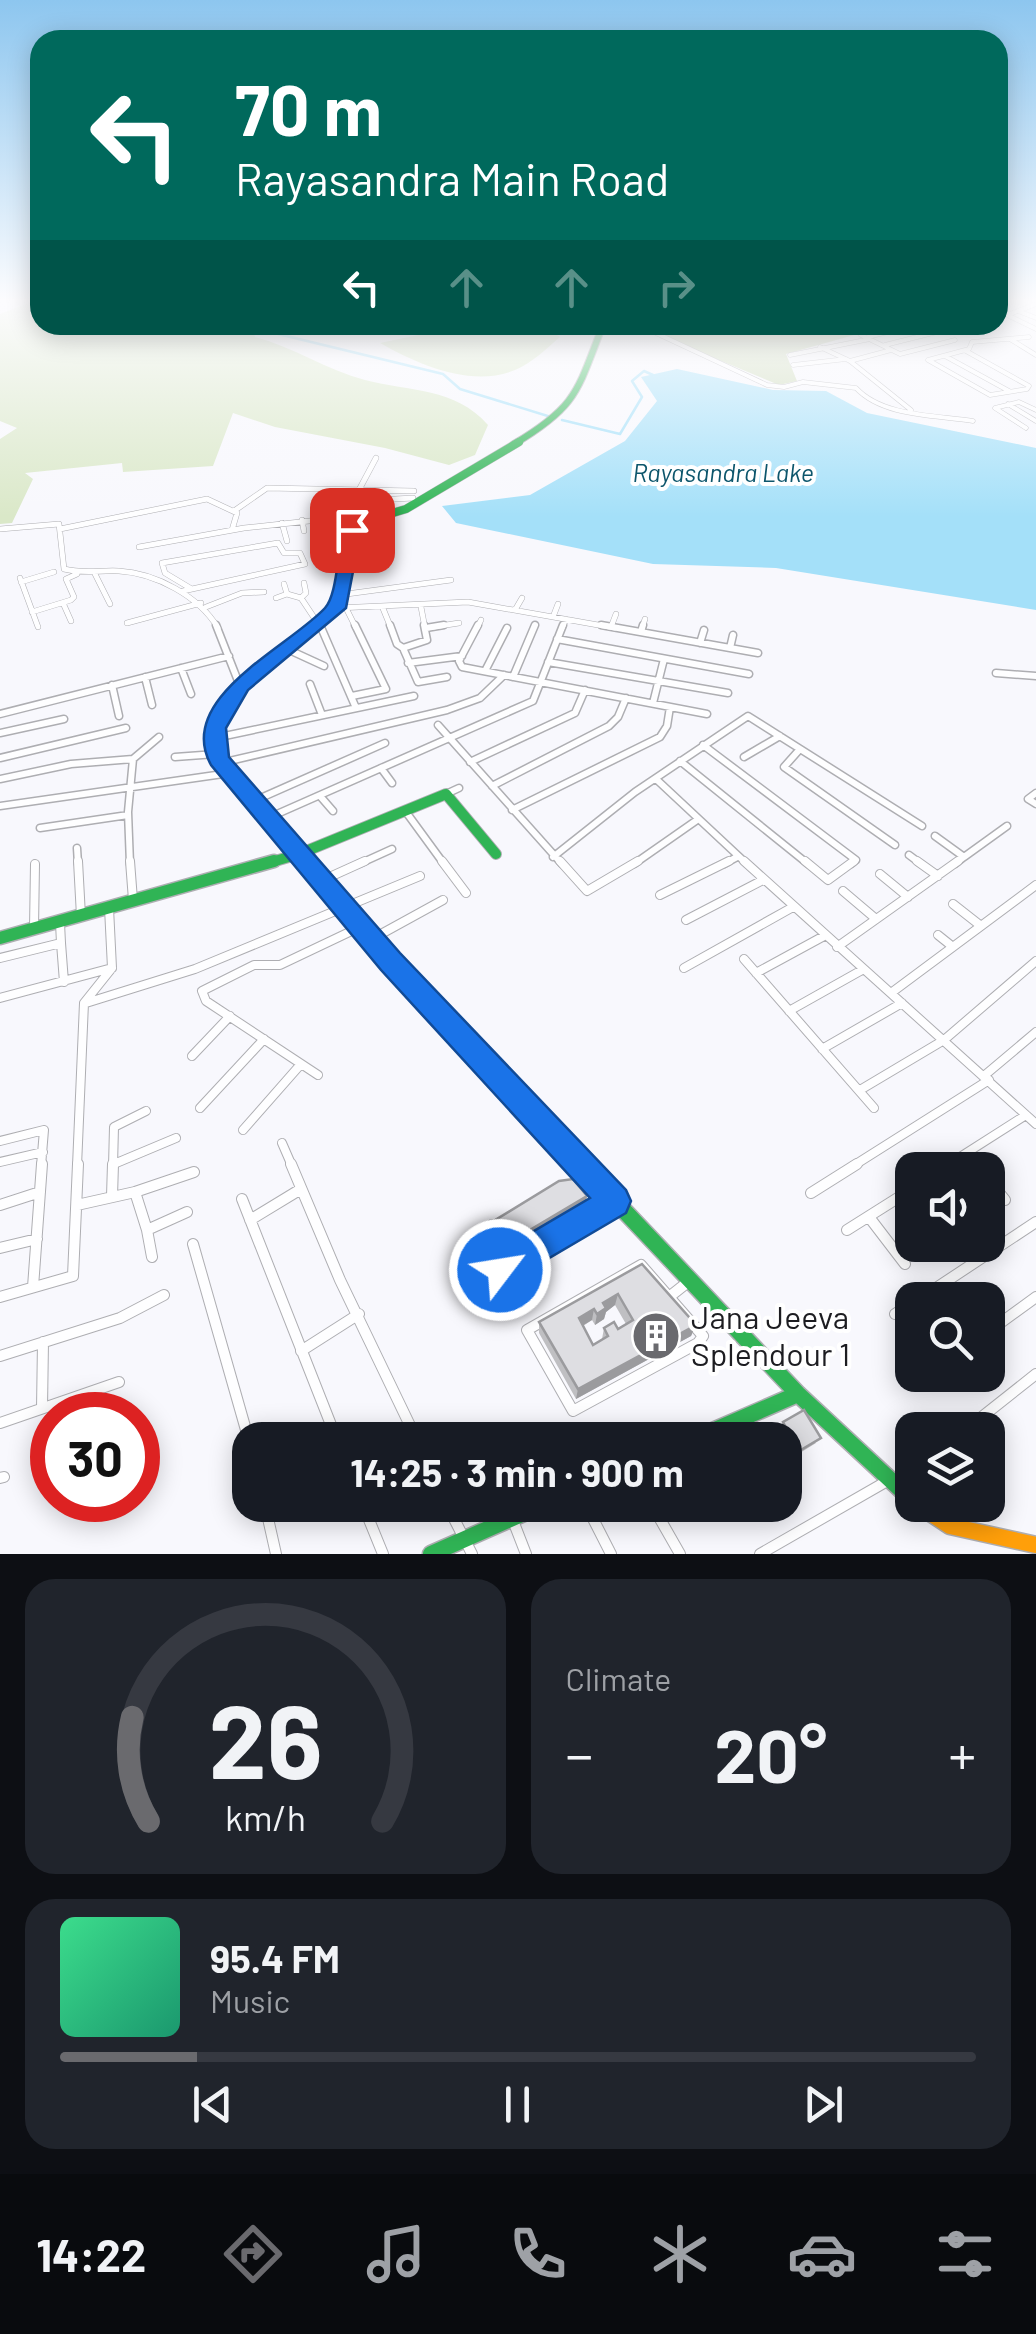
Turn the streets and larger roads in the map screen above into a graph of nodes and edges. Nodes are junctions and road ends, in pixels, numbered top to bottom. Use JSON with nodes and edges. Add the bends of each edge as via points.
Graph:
{"nodes":[{"id":1,"x":584,"y":373,"type":"edge"},
{"id":2,"x":739,"y":373,"type":"edge"},
{"id":3,"x":864,"y":373,"type":"edge"},
{"id":4,"x":950,"y":373,"type":"edge"},
{"id":5,"x":974,"y":373,"type":"edge"},
{"id":6,"x":1004,"y":373,"type":"edge"},
{"id":7,"x":1010,"y":392,"type":"junction"},
{"id":8,"x":1008,"y":404,"type":"junction"},
{"id":9,"x":1036,"y":410,"type":"edge"},
{"id":10,"x":912,"y":411,"type":"junction"},
{"id":11,"x":973,"y":421,"type":"dead end"},
{"id":12,"x":1036,"y":422,"type":"edge"},
{"id":13,"x":1026,"y":428,"type":"dead end"},
{"id":14,"x":376,"y":458,"type":"dead end"},
{"id":15,"x":360,"y":488,"type":"junction"},
{"id":16,"x":371,"y":500,"type":"junction"},
{"id":17,"x":234,"y":511,"type":"junction"},
{"id":18,"x":326,"y":518,"type":"junction"},
{"id":19,"x":302,"y":520,"type":"junction"},
{"id":20,"x":355,"y":520,"type":"junction"},
{"id":21,"x":282,"y":523,"type":"junction"},
{"id":22,"x":259,"y":526,"type":"junction"},
{"id":23,"x":0,"y":529,"type":"edge"},
{"id":24,"x":60,"y":529,"type":"junction"},
{"id":25,"x":232,"y":530,"type":"junction"},
{"id":26,"x":304,"y":531,"type":"dead end"},
{"id":27,"x":287,"y":540,"type":"dead end"},
{"id":28,"x":264,"y":543,"type":"dead end"},
{"id":29,"x":140,"y":547,"type":"dead end"},
{"id":30,"x":54,"y":572,"type":"dead end"},
{"id":31,"x":165,"y":573,"type":"junction"},
{"id":32,"x":77,"y":574,"type":"junction"},
{"id":33,"x":95,"y":574,"type":"junction"},
{"id":34,"x":342,"y":574,"type":"junction"},
{"id":35,"x":154,"y":580,"type":"junction"},
{"id":36,"x":451,"y":580,"type":"dead end"},
{"id":37,"x":304,"y":583,"type":"dead end"},
{"id":38,"x":284,"y":584,"type":"dead end"},
{"id":39,"x":190,"y":588,"type":"junction"},
{"id":40,"x":314,"y":591,"type":"dead end"},
{"id":41,"x":182,"y":592,"type":"junction"},
{"id":42,"x":264,"y":592,"type":"dead end"},
{"id":43,"x":287,"y":594,"type":"junction"},
{"id":44,"x":303,"y":595,"type":"junction"},
{"id":45,"x":339,"y":595,"type":"junction"},
{"id":46,"x":276,"y":598,"type":"dead end"},
{"id":47,"x":522,"y":598,"type":"dead end"},
{"id":48,"x":63,"y":603,"type":"junction"},
{"id":49,"x":110,"y":604,"type":"dead end"},
{"id":50,"x":558,"y":604,"type":"dead end"},
{"id":51,"x":203,"y":605,"type":"junction"},
{"id":52,"x":382,"y":606,"type":"junction"},
{"id":53,"x":342,"y":608,"type":"junction"},
{"id":54,"x":421,"y":608,"type":"junction"},
{"id":55,"x":515,"y":610,"type":"junction"},
{"id":56,"x":32,"y":612,"type":"junction"},
{"id":57,"x":616,"y":614,"type":"dead end"},
{"id":58,"x":553,"y":616,"type":"junction"},
{"id":59,"x":566,"y":619,"type":"junction"},
{"id":60,"x":645,"y":619,"type":"dead end"},
{"id":61,"x":481,"y":620,"type":"dead end"},
{"id":62,"x":71,"y":622,"type":"dead end"},
{"id":63,"x":127,"y":623,"type":"dead end"},
{"id":64,"x":459,"y":623,"type":"dead end"},
{"id":65,"x":320,"y":624,"type":"junction"},
{"id":66,"x":535,"y":625,"type":"dead end"},
{"id":67,"x":38,"y":627,"type":"dead end"},
{"id":68,"x":611,"y":627,"type":"junction"},
{"id":69,"x":426,"y":628,"type":"junction"},
{"id":70,"x":506,"y":628,"type":"dead end"},
{"id":71,"x":704,"y":630,"type":"dead end"},
{"id":72,"x":641,"y":632,"type":"junction"},
{"id":73,"x":733,"y":636,"type":"dead end"},
{"id":74,"x":557,"y":639,"type":"junction"},
{"id":75,"x":700,"y":642,"type":"junction"},
{"id":76,"x":402,"y":648,"type":"junction"},
{"id":77,"x":730,"y":648,"type":"junction"},
{"id":78,"x":287,"y":649,"type":"junction"},
{"id":79,"x":758,"y":653,"type":"dead end"},
{"id":80,"x":230,"y":656,"type":"junction"},
{"id":81,"x":462,"y":656,"type":"junction"},
{"id":82,"x":664,"y":658,"type":"junction"},
{"id":83,"x":548,"y":662,"type":"junction"},
{"id":84,"x":408,"y":664,"type":"junction"},
{"id":85,"x":324,"y":666,"type":"dead end"},
{"id":86,"x":180,"y":668,"type":"junction"},
{"id":87,"x":485,"y":671,"type":"junction"},
{"id":88,"x":996,"y":673,"type":"dead end"},
{"id":89,"x":749,"y":674,"type":"dead end"},
{"id":90,"x":504,"y":675,"type":"junction"},
{"id":91,"x":1036,"y":676,"type":"edge"},
{"id":92,"x":144,"y":677,"type":"junction"},
{"id":93,"x":513,"y":677,"type":"junction"},
{"id":94,"x":446,"y":678,"type":"dead end"},
{"id":95,"x":658,"y":681,"type":"junction"},
{"id":96,"x":540,"y":682,"type":"junction"},
{"id":97,"x":310,"y":684,"type":"dead end"},
{"id":98,"x":112,"y":685,"type":"junction"},
{"id":99,"x":240,"y":686,"type":"junction"},
{"id":100,"x":585,"y":690,"type":"junction"},
{"id":101,"x":728,"y":693,"type":"dead end"},
{"id":102,"x":191,"y":694,"type":"dead end"},
{"id":103,"x":352,"y":696,"type":"junction"},
{"id":104,"x":414,"y":696,"type":"dead end"},
{"id":105,"x":626,"y":698,"type":"junction"},
{"id":106,"x":652,"y":703,"type":"junction"},
{"id":107,"x":152,"y":705,"type":"dead end"},
{"id":108,"x":670,"y":706,"type":"junction"},
{"id":109,"x":356,"y":708,"type":"junction"},
{"id":110,"x":0,"y":714,"type":"edge"},
{"id":111,"x":707,"y":714,"type":"dead end"},
{"id":112,"x":322,"y":715,"type":"junction"},
{"id":113,"x":119,"y":716,"type":"dead end"},
{"id":114,"x":64,"y":719,"type":"dead end"},
{"id":115,"x":438,"y":725,"type":"dead end"},
{"id":116,"x":126,"y":728,"type":"dead end"},
{"id":117,"x":0,"y":733,"type":"edge"},
{"id":118,"x":780,"y":736,"type":"junction"},
{"id":119,"x":159,"y":737,"type":"dead end"},
{"id":120,"x":214,"y":738,"type":"junction"},
{"id":121,"x":449,"y":739,"type":"junction"},
{"id":122,"x":385,"y":743,"type":"dead end"},
{"id":123,"x":703,"y":744,"type":"junction"},
{"id":124,"x":800,"y":750,"type":"junction"},
{"id":125,"x":175,"y":757,"type":"dead end"},
{"id":126,"x":744,"y":757,"type":"dead end"},
{"id":127,"x":0,"y":758,"type":"edge"},
{"id":128,"x":133,"y":758,"type":"junction"},
{"id":129,"x":219,"y":758,"type":"junction"},
{"id":130,"x":470,"y":762,"type":"junction"},
{"id":131,"x":680,"y":762,"type":"junction"},
{"id":132,"x":381,"y":768,"type":"junction"},
{"id":133,"x":230,"y":773,"type":"junction"},
{"id":134,"x":0,"y":779,"type":"edge"},
{"id":135,"x":656,"y":779,"type":"junction"},
{"id":136,"x":392,"y":783,"type":"dead end"},
{"id":137,"x":492,"y":786,"type":"junction"},
{"id":138,"x":128,"y":787,"type":"junction"},
{"id":139,"x":458,"y":788,"type":"dead end"},
{"id":140,"x":1036,"y":793,"type":"edge"},
{"id":141,"x":446,"y":794,"type":"junction"},
{"id":142,"x":320,"y":796,"type":"junction"},
{"id":143,"x":254,"y":802,"type":"junction"},
{"id":144,"x":1036,"y":804,"type":"edge"},
{"id":145,"x":0,"y":806,"type":"edge"},
{"id":146,"x":512,"y":810,"type":"junction"},
{"id":147,"x":333,"y":811,"type":"dead end"},
{"id":148,"x":406,"y":812,"type":"junction"},
{"id":149,"x":128,"y":815,"type":"junction"},
{"id":150,"x":268,"y":818,"type":"junction"},
{"id":151,"x":697,"y":820,"type":"junction"},
{"id":152,"x":922,"y":826,"type":"dead end"},
{"id":153,"x":1006,"y":826,"type":"dead end"},
{"id":154,"x":40,"y":828,"type":"dead end"},
{"id":155,"x":935,"y":836,"type":"dead end"},
{"id":156,"x":895,"y":846,"type":"dead end"},
{"id":157,"x":77,"y":848,"type":"dead end"},
{"id":158,"x":392,"y":848,"type":"dead end"},
{"id":159,"x":299,"y":854,"type":"junction"},
{"id":160,"x":496,"y":854,"type":"dead end"},
{"id":161,"x":909,"y":855,"type":"dead end"},
{"id":162,"x":553,"y":857,"type":"junction"},
{"id":163,"x":737,"y":857,"type":"junction"},
{"id":164,"x":964,"y":857,"type":"junction"},
{"id":165,"x":36,"y":864,"type":"dead end"},
{"id":166,"x":880,"y":874,"type":"dead end"},
{"id":167,"x":420,"y":876,"type":"dead end"},
{"id":168,"x":938,"y":876,"type":"junction"},
{"id":169,"x":763,"y":880,"type":"junction"},
{"id":170,"x":322,"y":881,"type":"junction"},
{"id":171,"x":1036,"y":885,"type":"edge"},
{"id":172,"x":843,"y":890,"type":"dead end"},
{"id":173,"x":466,"y":892,"type":"dead end"},
{"id":174,"x":660,"y":895,"type":"dead end"},
{"id":175,"x":908,"y":897,"type":"junction"},
{"id":176,"x":443,"y":900,"type":"dead end"},
{"id":177,"x":133,"y":901,"type":"junction"},
{"id":178,"x":952,"y":904,"type":"dead end"},
{"id":179,"x":345,"y":907,"type":"junction"},
{"id":180,"x":108,"y":908,"type":"junction"},
{"id":181,"x":793,"y":908,"type":"junction"},
{"id":182,"x":81,"y":917,"type":"junction"},
{"id":183,"x":876,"y":919,"type":"junction"},
{"id":184,"x":686,"y":920,"type":"dead end"},
{"id":185,"x":60,"y":923,"type":"junction"},
{"id":186,"x":361,"y":926,"type":"junction"},
{"id":187,"x":981,"y":926,"type":"junction"},
{"id":188,"x":34,"y":930,"type":"junction"},
{"id":189,"x":938,"y":935,"type":"dead end"},
{"id":190,"x":824,"y":936,"type":"junction"},
{"id":191,"x":0,"y":938,"type":"edge"},
{"id":192,"x":372,"y":939,"type":"junction"},
{"id":193,"x":62,"y":943,"type":"junction"},
{"id":194,"x":837,"y":947,"type":"junction"},
{"id":195,"x":953,"y":948,"type":"junction"},
{"id":196,"x":0,"y":958,"type":"edge"},
{"id":197,"x":744,"y":960,"type":"dead end"},
{"id":198,"x":1036,"y":961,"type":"edge"},
{"id":199,"x":112,"y":968,"type":"junction"},
{"id":200,"x":684,"y":968,"type":"dead end"},
{"id":201,"x":862,"y":970,"type":"junction"},
{"id":202,"x":756,"y":973,"type":"junction"},
{"id":203,"x":64,"y":982,"type":"junction"},
{"id":204,"x":891,"y":993,"type":"junction"},
{"id":205,"x":0,"y":998,"type":"edge"},
{"id":206,"x":84,"y":1003,"type":"junction"},
{"id":207,"x":902,"y":1003,"type":"junction"},
{"id":208,"x":789,"y":1012,"type":"junction"},
{"id":209,"x":230,"y":1016,"type":"junction"},
{"id":210,"x":1036,"y":1032,"type":"edge"},
{"id":211,"x":264,"y":1039,"type":"junction"},
{"id":212,"x":944,"y":1040,"type":"junction"},
{"id":213,"x":822,"y":1049,"type":"junction"},
{"id":214,"x":192,"y":1056,"type":"dead end"},
{"id":215,"x":302,"y":1064,"type":"junction"},
{"id":216,"x":318,"y":1076,"type":"dead end"},
{"id":217,"x":987,"y":1077,"type":"junction"},
{"id":218,"x":860,"y":1090,"type":"junction"},
{"id":219,"x":200,"y":1108,"type":"dead end"},
{"id":220,"x":874,"y":1108,"type":"dead end"},
{"id":221,"x":146,"y":1112,"type":"dead end"},
{"id":222,"x":1026,"y":1115,"type":"junction"},
{"id":223,"x":1036,"y":1124,"type":"edge"},
{"id":224,"x":243,"y":1130,"type":"dead end"},
{"id":225,"x":176,"y":1138,"type":"dead end"},
{"id":226,"x":0,"y":1141,"type":"edge"},
{"id":227,"x":282,"y":1144,"type":"dead end"},
{"id":228,"x":42,"y":1152,"type":"junction"},
{"id":229,"x":969,"y":1152,"type":"edge"},
{"id":230,"x":0,"y":1162,"type":"edge"},
{"id":231,"x":114,"y":1164,"type":"junction"},
{"id":232,"x":194,"y":1172,"type":"dead end"},
{"id":233,"x":589,"y":1174,"type":"junction"},
{"id":234,"x":573,"y":1183,"type":"edge"},
{"id":235,"x":301,"y":1188,"type":"junction"},
{"id":236,"x":40,"y":1192,"type":"junction"},
{"id":237,"x":135,"y":1192,"type":"junction"},
{"id":238,"x":811,"y":1193,"type":"dead end"},
{"id":239,"x":112,"y":1196,"type":"junction"},
{"id":240,"x":242,"y":1199,"type":"dead end"},
{"id":241,"x":895,"y":1200,"type":"edge"},
{"id":242,"x":615,"y":1201,"type":"junction"},
{"id":243,"x":0,"y":1204,"type":"edge"},
{"id":244,"x":77,"y":1205,"type":"junction"},
{"id":245,"x":188,"y":1212,"type":"dead end"},
{"id":246,"x":509,"y":1215,"type":"edge"},
{"id":247,"x":869,"y":1217,"type":"junction"},
{"id":248,"x":250,"y":1220,"type":"junction"},
{"id":249,"x":1036,"y":1222,"type":"edge"},
{"id":250,"x":147,"y":1230,"type":"junction"},
{"id":251,"x":847,"y":1230,"type":"dead end"},
{"id":252,"x":37,"y":1239,"type":"junction"},
{"id":253,"x":193,"y":1244,"type":"dead end"},
{"id":254,"x":0,"y":1248,"type":"edge"},
{"id":255,"x":152,"y":1257,"type":"dead end"},
{"id":256,"x":905,"y":1264,"type":"dead end"},
{"id":257,"x":690,"y":1280,"type":"junction"},
{"id":258,"x":945,"y":1282,"type":"edge"},
{"id":259,"x":33,"y":1287,"type":"junction"},
{"id":260,"x":164,"y":1295,"type":"dead end"},
{"id":261,"x":0,"y":1297,"type":"edge"},
{"id":262,"x":669,"y":1297,"type":"junction"},
{"id":263,"x":1036,"y":1297,"type":"edge"},
{"id":264,"x":359,"y":1314,"type":"junction"},
{"id":265,"x":1005,"y":1320,"type":"edge"},
{"id":266,"x":43,"y":1342,"type":"junction"},
{"id":267,"x":301,"y":1352,"type":"junction"},
{"id":268,"x":0,"y":1356,"type":"edge"},
{"id":269,"x":1036,"y":1374,"type":"edge"},
{"id":270,"x":119,"y":1382,"type":"dead end"},
{"id":271,"x":42,"y":1392,"type":"edge"},
{"id":272,"x":89,"y":1392,"type":"edge"},
{"id":273,"x":798,"y":1394,"type":"junction"},
{"id":274,"x":30,"y":1412,"type":"edge"},
{"id":275,"x":988,"y":1412,"type":"edge"},
{"id":276,"x":244,"y":1422,"type":"edge"},
{"id":277,"x":330,"y":1422,"type":"edge"},
{"id":278,"x":409,"y":1422,"type":"edge"},
{"id":279,"x":733,"y":1422,"type":"edge"},
{"id":280,"x":0,"y":1423,"type":"edge"},
{"id":281,"x":889,"y":1480,"type":"junction"},
{"id":282,"x":895,"y":1485,"type":"edge"},
{"id":283,"x":268,"y":1522,"type":"edge"},
{"id":284,"x":369,"y":1522,"type":"edge"},
{"id":285,"x":456,"y":1522,"type":"edge"},
{"id":286,"x":503,"y":1522,"type":"edge"},
{"id":287,"x":514,"y":1522,"type":"edge"},
{"id":288,"x":595,"y":1522,"type":"edge"},
{"id":289,"x":662,"y":1522,"type":"edge"},
{"id":290,"x":944,"y":1522,"type":"edge"},
{"id":291,"x":465,"y":1538,"type":"junction"},
{"id":292,"x":1036,"y":1545,"type":"edge"},
{"id":293,"x":276,"y":1554,"type":"edge"},
{"id":294,"x":383,"y":1554,"type":"edge"},
{"id":295,"x":430,"y":1554,"type":"edge"},
{"id":296,"x":472,"y":1554,"type":"edge"},
{"id":297,"x":526,"y":1554,"type":"edge"},
{"id":298,"x":612,"y":1554,"type":"edge"},
{"id":299,"x":680,"y":1554,"type":"edge"},
{"id":300,"x":760,"y":1554,"type":"edge"}],
"edges":[{"from":1,"to":20,"type":"street","via":[[554,420],[406,509]]},
{"from":2,"to":10,"type":"street","via":[[784,387],[803,382],[856,388],[874,404]]},
{"from":3,"to":10,"type":"street"},
{"from":4,"to":7,"type":"street","via":[[990,395]]},
{"from":5,"to":7,"type":"street"},
{"from":6,"to":7,"type":"street","via":[[1030,388]]},
{"from":8,"to":9,"type":"street"},
{"from":8,"to":12,"type":"street"},
{"from":8,"to":13,"type":"street","via":[[995,408]]},
{"from":10,"to":11,"type":"street"},
{"from":14,"to":15,"type":"street"},
{"from":15,"to":16,"type":"street","via":[[414,494]]},
{"from":15,"to":17,"type":"street","via":[[266,488]]},
{"from":16,"to":18,"type":"street","via":[[328,500]]},
{"from":16,"to":20,"type":"street"},
{"from":17,"to":24,"type":"street","via":[[201,499]]},
{"from":17,"to":25,"type":"street"},
{"from":18,"to":19,"type":"street"},
{"from":18,"to":20,"type":"street"},
{"from":18,"to":34,"type":"street","via":[[334,566]]},
{"from":19,"to":21,"type":"street"},
{"from":19,"to":26,"type":"street"},
{"from":20,"to":34,"type":"street"},
{"from":21,"to":22,"type":"street"},
{"from":21,"to":27,"type":"street"},
{"from":22,"to":25,"type":"street"},
{"from":22,"to":28,"type":"street"},
{"from":23,"to":24,"type":"street"},
{"from":24,"to":32,"type":"street","via":[[61,564]]},
{"from":25,"to":29,"type":"street"},
{"from":30,"to":56,"type":"street","via":[[21,580]]},
{"from":31,"to":35,"type":"street"},
{"from":31,"to":39,"type":"street"},
{"from":31,"to":39,"type":"street","via":[[164,562],[278,544],[284,553],[300,553],[306,564]]},
{"from":32,"to":33,"type":"street"},
{"from":32,"to":48,"type":"street","via":[[66,579],[74,597]]},
{"from":33,"to":35,"type":"street","via":[[119,571]]},
{"from":33,"to":49,"type":"street"},
{"from":34,"to":45,"type":"street"},
{"from":35,"to":41,"type":"street"},
{"from":36,"to":45,"type":"street"},
{"from":37,"to":44,"type":"street"},
{"from":38,"to":43,"type":"street"},
{"from":39,"to":41,"type":"street"},
{"from":40,"to":44,"type":"street"},
{"from":41,"to":51,"type":"street"},
{"from":42,"to":51,"type":"street"},
{"from":43,"to":44,"type":"street"},
{"from":43,"to":46,"type":"street"},
{"from":44,"to":65,"type":"street"},
{"from":45,"to":53,"type":"street"},
{"from":47,"to":55,"type":"street"},
{"from":48,"to":56,"type":"street"},
{"from":48,"to":62,"type":"street"},
{"from":50,"to":58,"type":"street"},
{"from":51,"to":63,"type":"street"},
{"from":51,"to":80,"type":"street"},
{"from":52,"to":53,"type":"street"},
{"from":52,"to":54,"type":"street"},
{"from":52,"to":76,"type":"street"},
{"from":53,"to":65,"type":"street"},
{"from":53,"to":103,"type":"street","via":[[386,688]]},
{"from":54,"to":55,"type":"street","via":[[468,602]]},
{"from":54,"to":69,"type":"street"},
{"from":55,"to":58,"type":"street"},
{"from":56,"to":67,"type":"street"},
{"from":57,"to":68,"type":"street"},
{"from":58,"to":59,"type":"street"},
{"from":59,"to":68,"type":"street"},
{"from":59,"to":74,"type":"street"},
{"from":60,"to":72,"type":"street"},
{"from":61,"to":81,"type":"street"},
{"from":64,"to":69,"type":"street"},
{"from":65,"to":78,"type":"street"},
{"from":65,"to":103,"type":"street"},
{"from":66,"to":93,"type":"street"},
{"from":68,"to":72,"type":"street"},
{"from":69,"to":76,"type":"street","via":[[427,640]]},
{"from":70,"to":87,"type":"street"},
{"from":71,"to":75,"type":"street"},
{"from":72,"to":75,"type":"street"},
{"from":73,"to":77,"type":"street"},
{"from":74,"to":82,"type":"street"},
{"from":74,"to":83,"type":"street"},
{"from":75,"to":77,"type":"street"},
{"from":76,"to":84,"type":"street"},
{"from":77,"to":79,"type":"street"},
{"from":78,"to":85,"type":"street"},
{"from":78,"to":99,"type":"street"},
{"from":80,"to":86,"type":"street"},
{"from":80,"to":99,"type":"street"},
{"from":81,"to":84,"type":"street"},
{"from":81,"to":87,"type":"street","via":[[462,667]]},
{"from":82,"to":89,"type":"street"},
{"from":82,"to":95,"type":"street"},
{"from":83,"to":95,"type":"street"},
{"from":83,"to":96,"type":"street"},
{"from":84,"to":94,"type":"street","via":[[418,682]]},
{"from":86,"to":92,"type":"street"},
{"from":86,"to":102,"type":"street"},
{"from":87,"to":90,"type":"street"},
{"from":88,"to":91,"type":"street"},
{"from":90,"to":93,"type":"street"},
{"from":90,"to":129,"type":"street","via":[[480,698],[447,710]]},
{"from":92,"to":98,"type":"street"},
{"from":92,"to":107,"type":"street"},
{"from":93,"to":96,"type":"street"},
{"from":95,"to":101,"type":"street"},
{"from":95,"to":106,"type":"street"},
{"from":96,"to":100,"type":"street"},
{"from":96,"to":121,"type":"street","via":[[532,701]]},
{"from":97,"to":112,"type":"street"},
{"from":98,"to":110,"type":"street"},
{"from":98,"to":113,"type":"street"},
{"from":99,"to":120,"type":"street"},
{"from":100,"to":105,"type":"street"},
{"from":100,"to":130,"type":"street","via":[[574,713]]},
{"from":103,"to":109,"type":"street"},
{"from":104,"to":109,"type":"street"},
{"from":105,"to":106,"type":"street"},
{"from":105,"to":137,"type":"street","via":[[609,726]]},
{"from":106,"to":108,"type":"street"},
{"from":108,"to":111,"type":"street"},
{"from":108,"to":146,"type":"street","via":[[660,737]]},
{"from":109,"to":112,"type":"street"},
{"from":112,"to":120,"type":"street"},
{"from":114,"to":117,"type":"street"},
{"from":115,"to":121,"type":"street"},
{"from":116,"to":127,"type":"street"},
{"from":118,"to":123,"type":"street","via":[[748,716]]},
{"from":118,"to":124,"type":"street"},
{"from":118,"to":126,"type":"street"},
{"from":119,"to":128,"type":"street"},
{"from":120,"to":129,"type":"street"},
{"from":121,"to":130,"type":"street"},
{"from":121,"to":132,"type":"street"},
{"from":122,"to":143,"type":"street"},
{"from":123,"to":131,"type":"street"},
{"from":123,"to":131,"type":"street","via":[[856,860],[828,880]]},
{"from":124,"to":152,"type":"street"},
{"from":124,"to":156,"type":"street","via":[[784,767]]},
{"from":125,"to":129,"type":"street"},
{"from":128,"to":134,"type":"street"},
{"from":128,"to":138,"type":"street"},
{"from":129,"to":133,"type":"street"},
{"from":130,"to":137,"type":"street"},
{"from":131,"to":135,"type":"street"},
{"from":132,"to":136,"type":"street"},
{"from":132,"to":142,"type":"street"},
{"from":133,"to":138,"type":"street"},
{"from":133,"to":143,"type":"street"},
{"from":135,"to":151,"type":"street"},
{"from":135,"to":162,"type":"street"},
{"from":137,"to":146,"type":"street"},
{"from":138,"to":145,"type":"street"},
{"from":138,"to":149,"type":"street"},
{"from":139,"to":141,"type":"street"},
{"from":140,"to":144,"type":"street","via":[[1028,799]]},
{"from":141,"to":148,"type":"street"},
{"from":141,"to":160,"type":"street"},
{"from":142,"to":147,"type":"street"},
{"from":142,"to":150,"type":"street"},
{"from":143,"to":150,"type":"street"},
{"from":146,"to":162,"type":"street"},
{"from":148,"to":159,"type":"street"},
{"from":148,"to":173,"type":"street"},
{"from":149,"to":154,"type":"street"},
{"from":149,"to":177,"type":"street"},
{"from":150,"to":159,"type":"street"},
{"from":151,"to":162,"type":"street","via":[[587,891]]},
{"from":151,"to":163,"type":"street"},
{"from":153,"to":164,"type":"street"},
{"from":155,"to":164,"type":"street"},
{"from":157,"to":182,"type":"street"},
{"from":158,"to":170,"type":"street"},
{"from":159,"to":170,"type":"street"},
{"from":159,"to":177,"type":"street"},
{"from":161,"to":168,"type":"street"},
{"from":163,"to":169,"type":"street"},
{"from":163,"to":174,"type":"street"},
{"from":164,"to":168,"type":"street"},
{"from":165,"to":188,"type":"street"},
{"from":166,"to":175,"type":"street"},
{"from":167,"to":179,"type":"street"},
{"from":168,"to":175,"type":"street"},
{"from":169,"to":181,"type":"street"},
{"from":169,"to":184,"type":"street"},
{"from":170,"to":179,"type":"street"},
{"from":171,"to":187,"type":"street"},
{"from":172,"to":183,"type":"street"},
{"from":175,"to":183,"type":"street"},
{"from":176,"to":192,"type":"street"},
{"from":177,"to":180,"type":"street"},
{"from":178,"to":187,"type":"street"},
{"from":179,"to":186,"type":"street"},
{"from":179,"to":206,"type":"street","via":[[196,969]]},
{"from":180,"to":182,"type":"street"},
{"from":180,"to":199,"type":"street"},
{"from":181,"to":190,"type":"street"},
{"from":181,"to":200,"type":"street"},
{"from":182,"to":185,"type":"street"},
{"from":183,"to":194,"type":"street"},
{"from":185,"to":188,"type":"street"},
{"from":185,"to":193,"type":"street"},
{"from":186,"to":192,"type":"street"},
{"from":186,"to":209,"type":"street","via":[[280,965],[254,964],[206,986],[202,997]]},
{"from":187,"to":195,"type":"street"},
{"from":188,"to":191,"type":"street"},
{"from":189,"to":195,"type":"street"},
{"from":190,"to":194,"type":"street"},
{"from":190,"to":202,"type":"street"},
{"from":192,"to":233,"type":"street"},
{"from":193,"to":196,"type":"street"},
{"from":193,"to":203,"type":"street"},
{"from":194,"to":201,"type":"street"},
{"from":195,"to":204,"type":"street"},
{"from":197,"to":202,"type":"street"},
{"from":198,"to":212,"type":"street"},
{"from":199,"to":203,"type":"street"},
{"from":199,"to":206,"type":"street"},
{"from":201,"to":204,"type":"street"},
{"from":201,"to":208,"type":"street"},
{"from":202,"to":208,"type":"street"},
{"from":203,"to":205,"type":"street"},
{"from":204,"to":207,"type":"street"},
{"from":206,"to":244,"type":"street"},
{"from":207,"to":212,"type":"street"},
{"from":207,"to":213,"type":"street"},
{"from":208,"to":213,"type":"street"},
{"from":209,"to":211,"type":"street"},
{"from":209,"to":214,"type":"street"},
{"from":210,"to":217,"type":"street"},
{"from":211,"to":215,"type":"street"},
{"from":211,"to":219,"type":"street"},
{"from":212,"to":217,"type":"street"},
{"from":212,"to":218,"type":"street"},
{"from":213,"to":218,"type":"street"},
{"from":215,"to":216,"type":"street"},
{"from":215,"to":224,"type":"street"},
{"from":217,"to":222,"type":"street"},
{"from":217,"to":238,"type":"street"},
{"from":218,"to":220,"type":"street"},
{"from":221,"to":231,"type":"street","via":[[114,1127]]},
{"from":222,"to":223,"type":"street"},
{"from":222,"to":229,"type":"street"},
{"from":225,"to":231,"type":"street"},
{"from":226,"to":228,"type":"street","via":[[44,1130]]},
{"from":227,"to":235,"type":"street"},
{"from":228,"to":230,"type":"street"},
{"from":228,"to":236,"type":"street"},
{"from":231,"to":239,"type":"street"},
{"from":232,"to":237,"type":"street"},
{"from":233,"to":234,"type":"street"},
{"from":233,"to":242,"type":"street"},
{"from":235,"to":248,"type":"street"},
{"from":235,"to":264,"type":"street"},
{"from":236,"to":243,"type":"street"},
{"from":236,"to":252,"type":"street"},
{"from":237,"to":239,"type":"street"},
{"from":237,"to":250,"type":"street"},
{"from":239,"to":244,"type":"street"},
{"from":240,"to":248,"type":"street"},
{"from":241,"to":247,"type":"street"},
{"from":242,"to":246,"type":"street","via":[[497,1272],[476,1237]]},
{"from":242,"to":257,"type":"street"},
{"from":244,"to":259,"type":"street","via":[[73,1276]]},
{"from":245,"to":250,"type":"street"},
{"from":247,"to":251,"type":"street"},
{"from":247,"to":256,"type":"street"},
{"from":248,"to":267,"type":"street"},
{"from":249,"to":258,"type":"street"},
{"from":250,"to":255,"type":"street"},
{"from":252,"to":254,"type":"street"},
{"from":252,"to":259,"type":"street"},
{"from":253,"to":276,"type":"street"},
{"from":257,"to":262,"type":"street"},
{"from":257,"to":273,"type":"street"},
{"from":259,"to":261,"type":"street"},
{"from":260,"to":266,"type":"street","via":[[120,1318]]},
{"from":262,"to":262,"type":"street","via":[[641,1265],[527,1330],[573,1411],[698,1343],[703,1336]]},
{"from":263,"to":265,"type":"street"},
{"from":264,"to":267,"type":"street"},
{"from":264,"to":278,"type":"street"},
{"from":266,"to":268,"type":"street"},
{"from":266,"to":271,"type":"street"},
{"from":267,"to":277,"type":"street"},
{"from":269,"to":275,"type":"street"},
{"from":270,"to":272,"type":"street"},
{"from":273,"to":279,"type":"street"},
{"from":273,"to":281,"type":"street"},
{"from":274,"to":280,"type":"street"},
{"from":281,"to":282,"type":"street"},
{"from":281,"to":300,"type":"street"},
{"from":283,"to":293,"type":"street"},
{"from":284,"to":294,"type":"street"},
{"from":285,"to":291,"type":"street"},
{"from":286,"to":291,"type":"street"},
{"from":287,"to":297,"type":"street"},
{"from":288,"to":298,"type":"street"},
{"from":289,"to":299,"type":"street"},
{"from":290,"to":292,"type":"street"},
{"from":291,"to":295,"type":"street"},
{"from":291,"to":296,"type":"street"}]}
